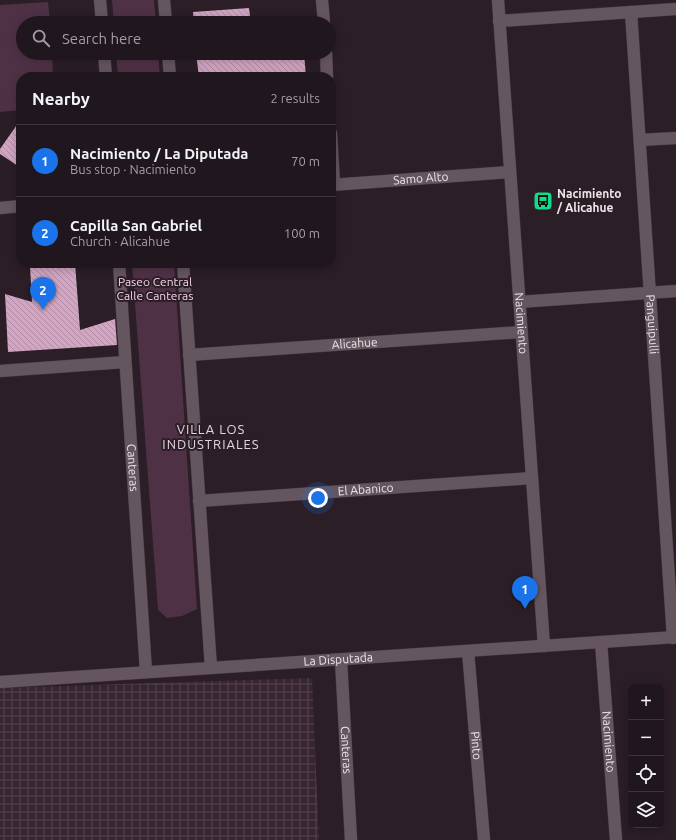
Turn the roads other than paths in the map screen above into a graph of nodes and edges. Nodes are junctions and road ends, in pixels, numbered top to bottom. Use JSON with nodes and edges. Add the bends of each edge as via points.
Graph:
{"nodes":[{"id":1,"x":100,"y":0,"type":"edge"},
{"id":2,"x":164,"y":0,"type":"edge"},
{"id":3,"x":322,"y":0,"type":"edge"},
{"id":4,"x":498,"y":0,"type":"edge"},
{"id":5,"x":676,"y":9,"type":"edge"},
{"id":6,"x":631,"y":12,"type":"junction"},
{"id":7,"x":101,"y":16,"type":"edge"},
{"id":8,"x":165,"y":16,"type":"edge"},
{"id":9,"x":323,"y":16,"type":"edge"},
{"id":10,"x":499,"y":21,"type":"junction"},
{"id":11,"x":105,"y":60,"type":"edge"},
{"id":12,"x":169,"y":60,"type":"edge"},
{"id":13,"x":326,"y":60,"type":"edge"},
{"id":14,"x":106,"y":72,"type":"edge"},
{"id":15,"x":170,"y":72,"type":"edge"},
{"id":16,"x":327,"y":72,"type":"edge"},
{"id":17,"x":676,"y":138,"type":"edge"},
{"id":18,"x":640,"y":140,"type":"junction"},
{"id":19,"x":510,"y":172,"type":"junction"},
{"id":20,"x":336,"y":184,"type":"edge"},
{"id":21,"x":16,"y":206,"type":"edge"},
{"id":22,"x":0,"y":208,"type":"edge"},
{"id":23,"x":118,"y":268,"type":"edge"},
{"id":24,"x":183,"y":268,"type":"edge"},
{"id":25,"x":676,"y":291,"type":"edge"},
{"id":26,"x":650,"y":293,"type":"junction"},
{"id":27,"x":520,"y":302,"type":"junction"},
{"id":28,"x":521,"y":332,"type":"junction"},
{"id":29,"x":189,"y":355,"type":"junction"},
{"id":30,"x":125,"y":362,"type":"junction"},
{"id":31,"x":0,"y":371,"type":"edge"},
{"id":32,"x":532,"y":478,"type":"junction"},
{"id":33,"x":199,"y":501,"type":"junction"},
{"id":34,"x":675,"y":637,"type":"edge"},
{"id":35,"x":601,"y":642,"type":"junction"},
{"id":36,"x":544,"y":646,"type":"junction"},
{"id":37,"x":468,"y":651,"type":"junction"},
{"id":38,"x":341,"y":660,"type":"junction"},
{"id":39,"x":211,"y":668,"type":"junction"},
{"id":40,"x":146,"y":672,"type":"junction"},
{"id":41,"x":0,"y":682,"type":"edge"},
{"id":42,"x":351,"y":840,"type":"edge"},
{"id":43,"x":484,"y":840,"type":"edge"},
{"id":44,"x":616,"y":840,"type":"edge"}],
"edges":[{"from":1,"to":7,"type":"street"},
{"from":2,"to":8,"type":"street"},
{"from":3,"to":9,"type":"street"},
{"from":4,"to":10,"type":"street","name":"Nacimiento"},
{"from":5,"to":6,"type":"street"},
{"from":6,"to":10,"type":"street"},
{"from":6,"to":18,"type":"street","name":"Panguipulli"},
{"from":10,"to":19,"type":"street","name":"Nacimiento"},
{"from":11,"to":14,"type":"street"},
{"from":12,"to":15,"type":"street"},
{"from":13,"to":16,"type":"street"},
{"from":17,"to":18,"type":"street"},
{"from":18,"to":26,"type":"street","name":"Panguipulli"},
{"from":19,"to":20,"type":"street","name":"Samo Alto"},
{"from":19,"to":27,"type":"street","name":"Nacimiento"},
{"from":21,"to":22,"type":"street"},
{"from":23,"to":30,"type":"street","name":"Canteras"},
{"from":24,"to":29,"type":"street"},
{"from":25,"to":26,"type":"street"},
{"from":26,"to":27,"type":"street"},
{"from":26,"to":34,"type":"street","name":"Panguipulli"},
{"from":27,"to":28,"type":"street","name":"Nacimiento"},
{"from":28,"to":29,"type":"street","name":"Alicahue"},
{"from":28,"to":32,"type":"street","name":"Nacimiento"},
{"from":29,"to":33,"type":"street"},
{"from":30,"to":31,"type":"street"},
{"from":30,"to":40,"type":"street","name":"Canteras"},
{"from":32,"to":33,"type":"street","name":"El Abanico"},
{"from":32,"to":36,"type":"street","name":"Nacimiento"},
{"from":33,"to":39,"type":"street"},
{"from":34,"to":35,"type":"street","name":"La Disputada"},
{"from":35,"to":36,"type":"street","name":"La Disputada"},
{"from":35,"to":44,"type":"street","name":"Nacimiento"},
{"from":36,"to":37,"type":"street","name":"La Disputada"},
{"from":37,"to":38,"type":"street","name":"La Disputada"},
{"from":37,"to":43,"type":"street","name":"Pinto"},
{"from":38,"to":39,"type":"street","name":"La Disputada"},
{"from":38,"to":42,"type":"street","name":"Canteras"},
{"from":39,"to":40,"type":"street","name":"La Disputada"},
{"from":40,"to":41,"type":"street","name":"La Disputada"}]}
